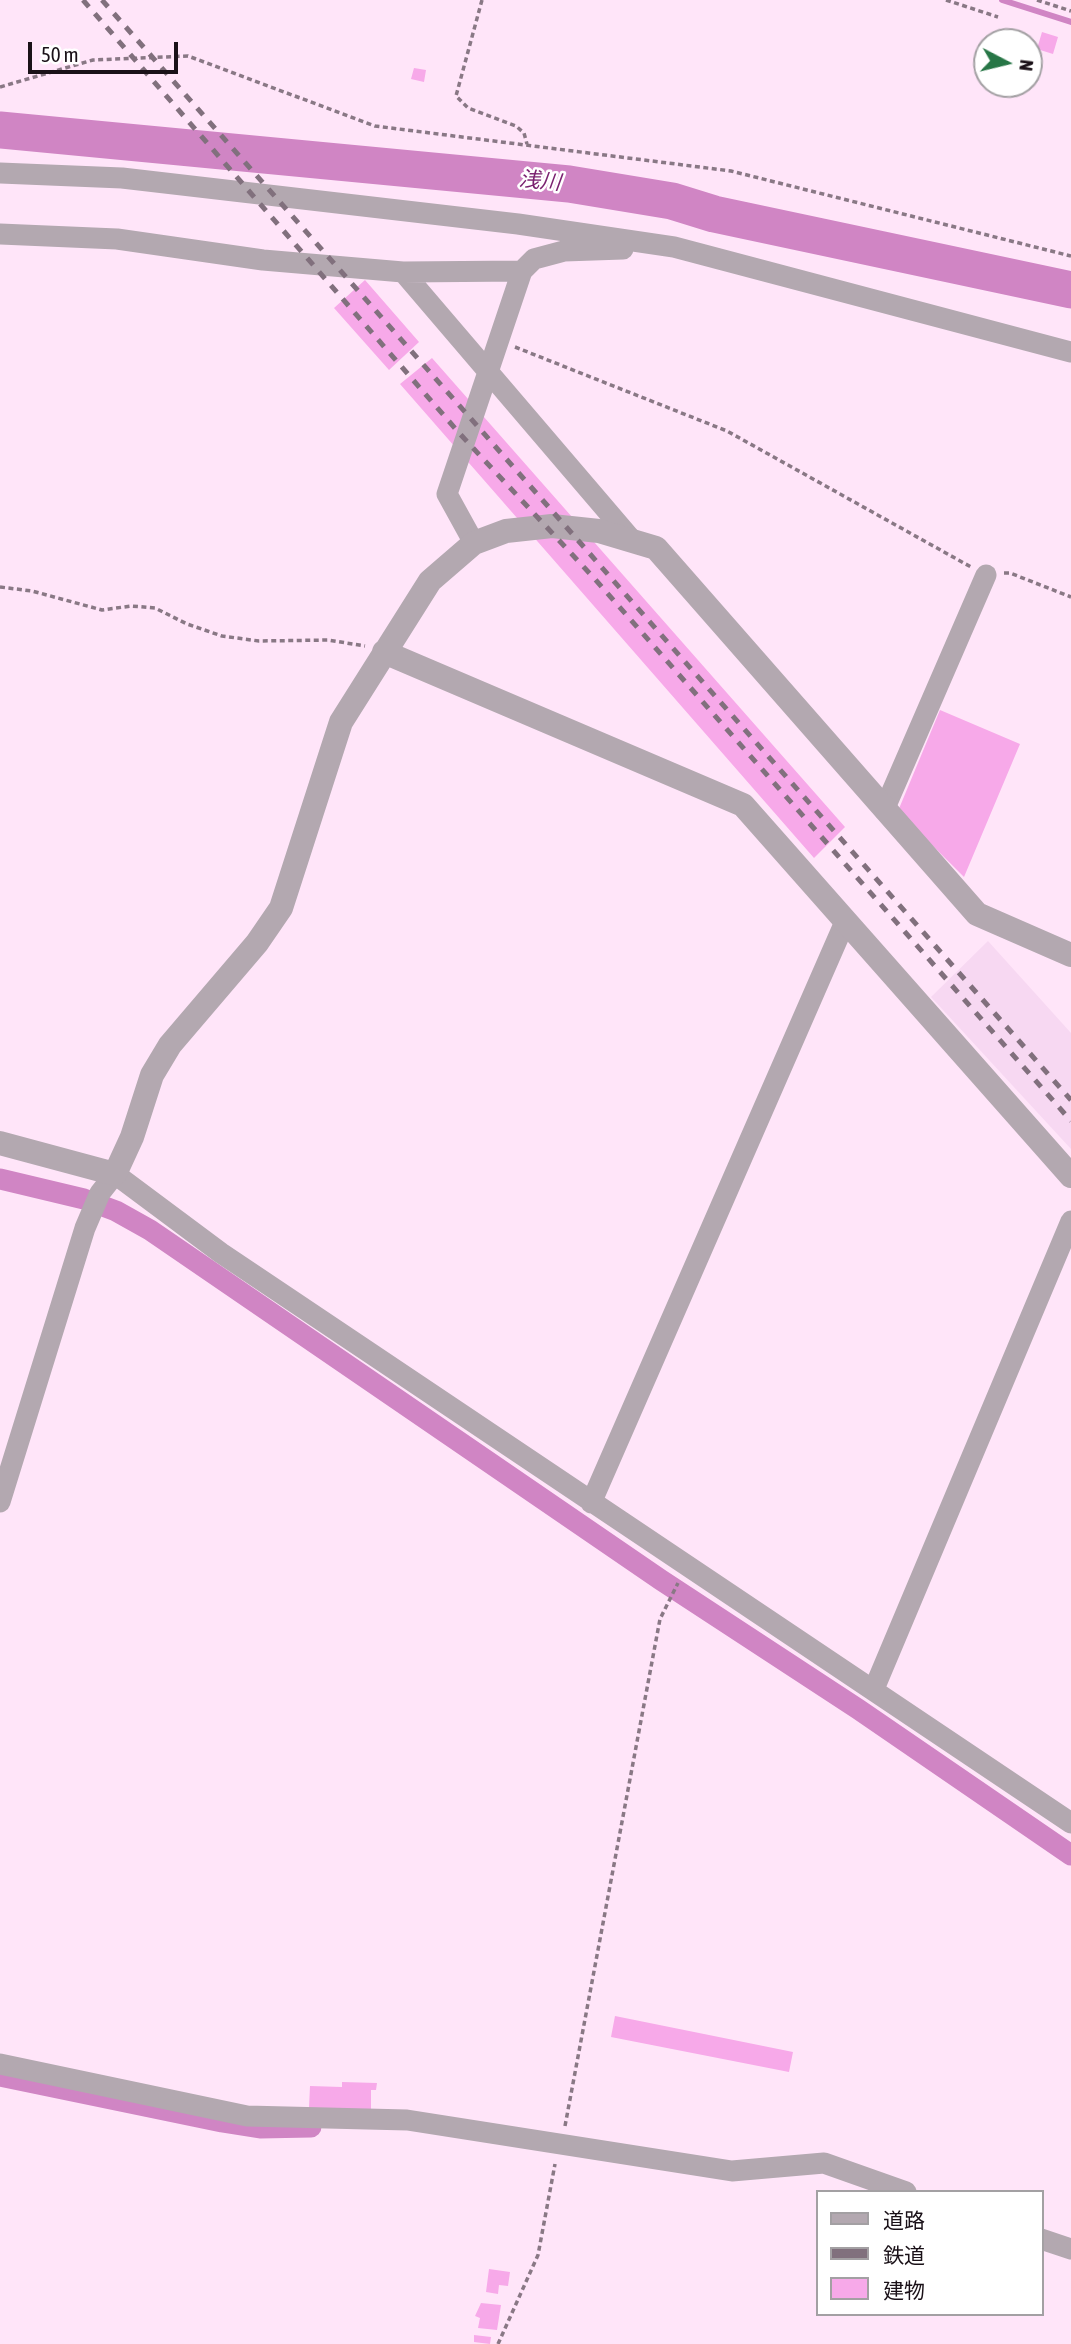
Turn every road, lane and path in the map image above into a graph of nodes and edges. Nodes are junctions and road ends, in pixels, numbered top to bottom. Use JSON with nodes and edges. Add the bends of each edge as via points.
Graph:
{"nodes":[{"id":1,"x":482,"y":0,"type":"edge"},
{"id":2,"x":946,"y":0,"type":"edge"},
{"id":3,"x":1037,"y":0,"type":"edge"},
{"id":4,"x":1071,"y":11,"type":"edge"},
{"id":5,"x":998,"y":17,"type":"dead end"},
{"id":6,"x":0,"y":87,"type":"edge"},
{"id":7,"x":527,"y":144,"type":"junction"},
{"id":8,"x":0,"y":173,"type":"edge"},
{"id":9,"x":0,"y":234,"type":"edge"},
{"id":10,"x":674,"y":247,"type":"junction"},
{"id":11,"x":1071,"y":256,"type":"edge"},
{"id":12,"x":522,"y":271,"type":"junction"},
{"id":13,"x":403,"y":272,"type":"junction"},
{"id":14,"x":500,"y":341,"type":"junction"},
{"id":15,"x":1071,"y":352,"type":"edge"},
{"id":16,"x":487,"y":373,"type":"junction"},
{"id":17,"x":632,"y":540,"type":"junction"},
{"id":18,"x":474,"y":543,"type":"junction"},
{"id":19,"x":986,"y":575,"type":"junction"},
{"id":20,"x":0,"y":587,"type":"edge"},
{"id":21,"x":1071,"y":597,"type":"edge"},
{"id":22,"x":384,"y":652,"type":"junction"},
{"id":23,"x":884,"y":810,"type":"junction"},
{"id":24,"x":845,"y":922,"type":"junction"},
{"id":25,"x":1071,"y":955,"type":"edge"},
{"id":26,"x":0,"y":1143,"type":"edge"},
{"id":27,"x":1071,"y":1176,"type":"edge"},
{"id":28,"x":107,"y":1184,"type":"junction"},
{"id":29,"x":1071,"y":1222,"type":"edge"},
{"id":30,"x":0,"y":1502,"type":"edge"},
{"id":31,"x":591,"y":1503,"type":"junction"},
{"id":32,"x":681,"y":1578,"type":"dead end"},
{"id":33,"x":874,"y":1689,"type":"junction"},
{"id":34,"x":1071,"y":1823,"type":"edge"},
{"id":35,"x":0,"y":2064,"type":"edge"},
{"id":36,"x":562,"y":2144,"type":"junction"},
{"id":37,"x":901,"y":2190,"type":"edge"},
{"id":38,"x":1043,"y":2240,"type":"edge"},
{"id":39,"x":1071,"y":2249,"type":"edge"},
{"id":40,"x":498,"y":2344,"type":"edge"}],
"edges":[{"from":1,"to":7,"type":"path","via":[[456,96],[468,108],[516,126]]},
{"from":2,"to":5,"type":"path"},
{"from":3,"to":4,"type":"path"},
{"from":6,"to":7,"type":"path","via":[[93,60],[188,56],[375,126]]},
{"from":7,"to":11,"type":"path","via":[[731,172]]},
{"from":8,"to":10,"type":"street","via":[[122,178],[518,223]]},
{"from":9,"to":13,"type":"street","via":[[117,239],[263,260]]},
{"from":10,"to":12,"type":"street","via":[[564,251],[534,259]]},
{"from":10,"to":15,"type":"street"},
{"from":12,"to":13,"type":"street"},
{"from":12,"to":14,"type":"street"},
{"from":13,"to":16,"type":"street"},
{"from":14,"to":16,"type":"street"},
{"from":14,"to":19,"type":"path","via":[[727,431]]},
{"from":16,"to":17,"type":"street"},
{"from":16,"to":18,"type":"street","via":[[447,494]]},
{"from":17,"to":18,"type":"street","via":[[552,526],[506,531]]},
{"from":17,"to":23,"type":"street","via":[[656,548]]},
{"from":18,"to":22,"type":"street","via":[[430,581]]},
{"from":19,"to":21,"type":"path","via":[[1010,573]]},
{"from":19,"to":23,"type":"street"},
{"from":20,"to":22,"type":"path","via":[[103,610],[155,608],[222,636],[356,643]]},
{"from":22,"to":24,"type":"street","via":[[743,805]]},
{"from":22,"to":28,"type":"street","via":[[341,722],[281,908],[170,1045],[152,1075],[132,1136]]},
{"from":23,"to":25,"type":"street","via":[[977,914]]},
{"from":24,"to":27,"type":"street"},
{"from":24,"to":31,"type":"street"},
{"from":26,"to":28,"type":"street"},
{"from":28,"to":30,"type":"street","via":[[58,1309]]},
{"from":28,"to":31,"type":"street","via":[[221,1253]]},
{"from":29,"to":33,"type":"street"},
{"from":31,"to":33,"type":"street"},
{"from":32,"to":36,"type":"path","via":[[660,1619]]},
{"from":33,"to":34,"type":"street"},
{"from":35,"to":36,"type":"street","via":[[247,2116],[407,2120]]},
{"from":36,"to":37,"type":"street","via":[[732,2171],[824,2162]]},
{"from":36,"to":40,"type":"path","via":[[552,2173],[538,2255]]},
{"from":38,"to":39,"type":"street"}]}
